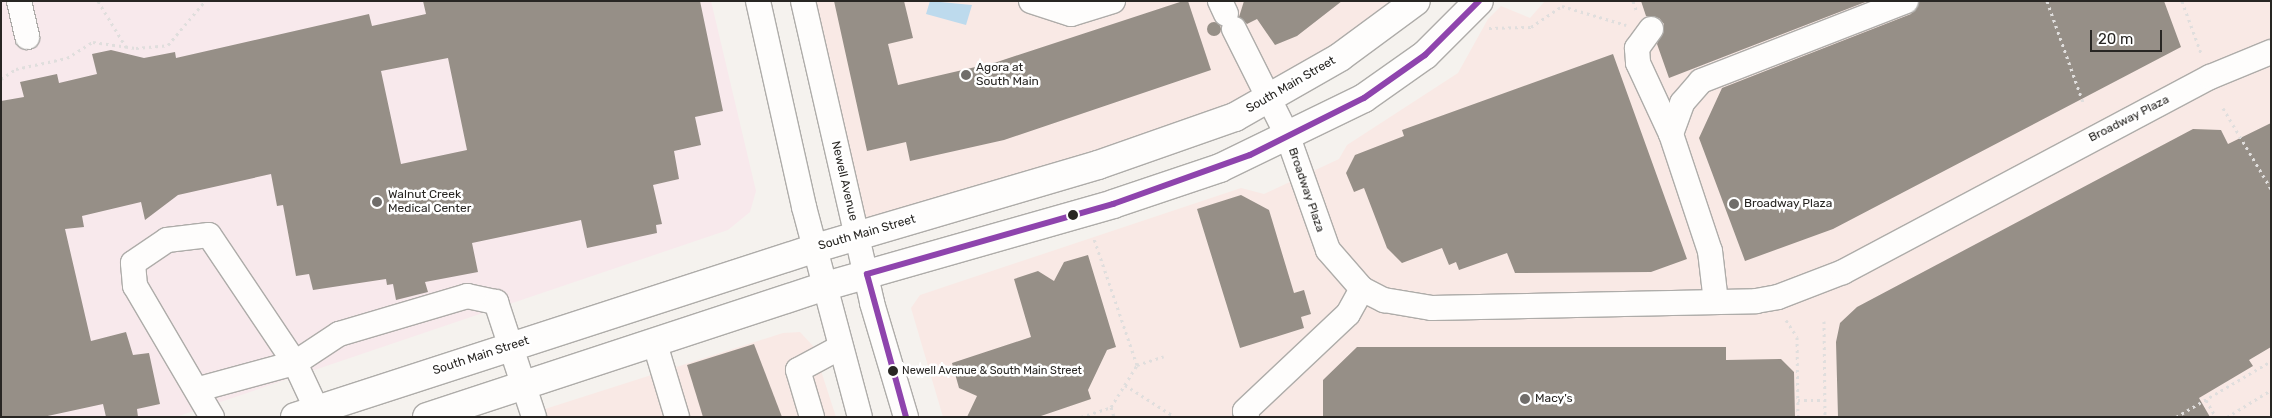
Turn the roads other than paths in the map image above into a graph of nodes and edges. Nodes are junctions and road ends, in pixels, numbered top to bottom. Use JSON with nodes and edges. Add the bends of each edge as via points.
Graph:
{"nodes":[{"id":1,"x":19,"y":1,"type":"edge"},
{"id":2,"x":758,"y":1,"type":"edge"},
{"id":3,"x":803,"y":1,"type":"edge"},
{"id":4,"x":1031,"y":1,"type":"edge"},
{"id":5,"x":1113,"y":1,"type":"edge"},
{"id":6,"x":1416,"y":1,"type":"edge"},
{"id":7,"x":1906,"y":1,"type":"edge"},
{"id":8,"x":1227,"y":15,"type":"edge"},
{"id":9,"x":1475,"y":16,"type":"edge"},
{"id":10,"x":1640,"y":28,"type":"road end"},
{"id":11,"x":28,"y":37,"type":"dead end"},
{"id":12,"x":2271,"y":52,"type":"edge"},
{"id":13,"x":1271,"y":100,"type":"junction"},
{"id":14,"x":1671,"y":134,"type":"junction"},
{"id":15,"x":1288,"y":136,"type":"junction"},
{"id":16,"x":856,"y":237,"type":"junction"},
{"id":17,"x":816,"y":248,"type":"junction"},
{"id":18,"x":867,"y":274,"type":"junction"},
{"id":19,"x":826,"y":286,"type":"junction"},
{"id":20,"x":1362,"y":289,"type":"junction"},
{"id":21,"x":1716,"y":302,"type":"junction"},
{"id":22,"x":656,"y":344,"type":"junction"},
{"id":23,"x":510,"y":347,"type":"junction"},
{"id":24,"x":839,"y":348,"type":"junction"},
{"id":25,"x":295,"y":363,"type":"junction"},
{"id":26,"x":523,"y":384,"type":"junction"},
{"id":27,"x":199,"y":389,"type":"junction"},
{"id":28,"x":309,"y":414,"type":"edge"},
{"id":29,"x":212,"y":417,"type":"edge"},
{"id":30,"x":427,"y":417,"type":"edge"},
{"id":31,"x":534,"y":417,"type":"edge"},
{"id":32,"x":677,"y":417,"type":"edge"},
{"id":33,"x":812,"y":417,"type":"edge"},
{"id":34,"x":860,"y":417,"type":"edge"},
{"id":35,"x":906,"y":417,"type":"edge"},
{"id":36,"x":1247,"y":417,"type":"edge"}],
"edges":[{"from":1,"to":11,"type":"street"},
{"from":2,"to":17,"type":"street"},
{"from":3,"to":16,"type":"street","name":"Newell Avenue"},
{"from":4,"to":5,"type":"street","via":[[1072,14]]},
{"from":6,"to":13,"type":"main road","name":"South Main Street","via":[[1340,57]]},
{"from":7,"to":14,"type":"street","via":[[1701,81],[1682,103]]},
{"from":8,"to":13,"type":"street","name":"Broadway Plaza"},
{"from":9,"to":15,"type":"main road","via":[[1364,98]]},
{"from":10,"to":14,"type":"street","via":[[1638,63]]},
{"from":12,"to":21,"type":"street","name":"Broadway Plaza","via":[[2238,66],[1837,275],[1778,297]]},
{"from":13,"to":15,"type":"street","name":"Broadway Plaza"},
{"from":13,"to":16,"type":"main road","name":"South Main Street","via":[[1098,165]]},
{"from":14,"to":21,"type":"street","via":[[1710,251]]},
{"from":15,"to":18,"type":"main road","via":[[1220,168],[1113,204]]},
{"from":15,"to":20,"type":"street","name":"Broadway Plaza","via":[[1328,250]]},
{"from":16,"to":17,"type":"main road","name":"South Main Street"},
{"from":16,"to":18,"type":"street","name":"Newell Avenue"},
{"from":17,"to":19,"type":"street"},
{"from":17,"to":23,"type":"main road","name":"South Main Street"},
{"from":18,"to":19,"type":"main road"},
{"from":18,"to":35,"type":"street","name":"Newell Avenue"},
{"from":19,"to":22,"type":"main road"},
{"from":19,"to":24,"type":"street"},
{"from":20,"to":21,"type":"street","name":"Broadway Plaza","via":[[1384,300],[1432,308]]},
{"from":20,"to":36,"type":"street","via":[[1348,314],[1245,411]]},
{"from":22,"to":26,"type":"main road"},
{"from":22,"to":32,"type":"street"},
{"from":23,"to":25,"type":"street","via":[[496,302],[467,296],[339,334]]},
{"from":23,"to":26,"type":"street"},
{"from":23,"to":28,"type":"main road","name":"South Main Street"},
{"from":24,"to":33,"type":"street","via":[[798,370]]},
{"from":24,"to":34,"type":"street"},
{"from":25,"to":27,"type":"street"},
{"from":25,"to":27,"type":"street","via":[[209,235],[167,240],[133,263],[135,286]]},
{"from":25,"to":28,"type":"street"},
{"from":26,"to":30,"type":"main road"},
{"from":26,"to":31,"type":"street"},
{"from":27,"to":29,"type":"street"}]}
